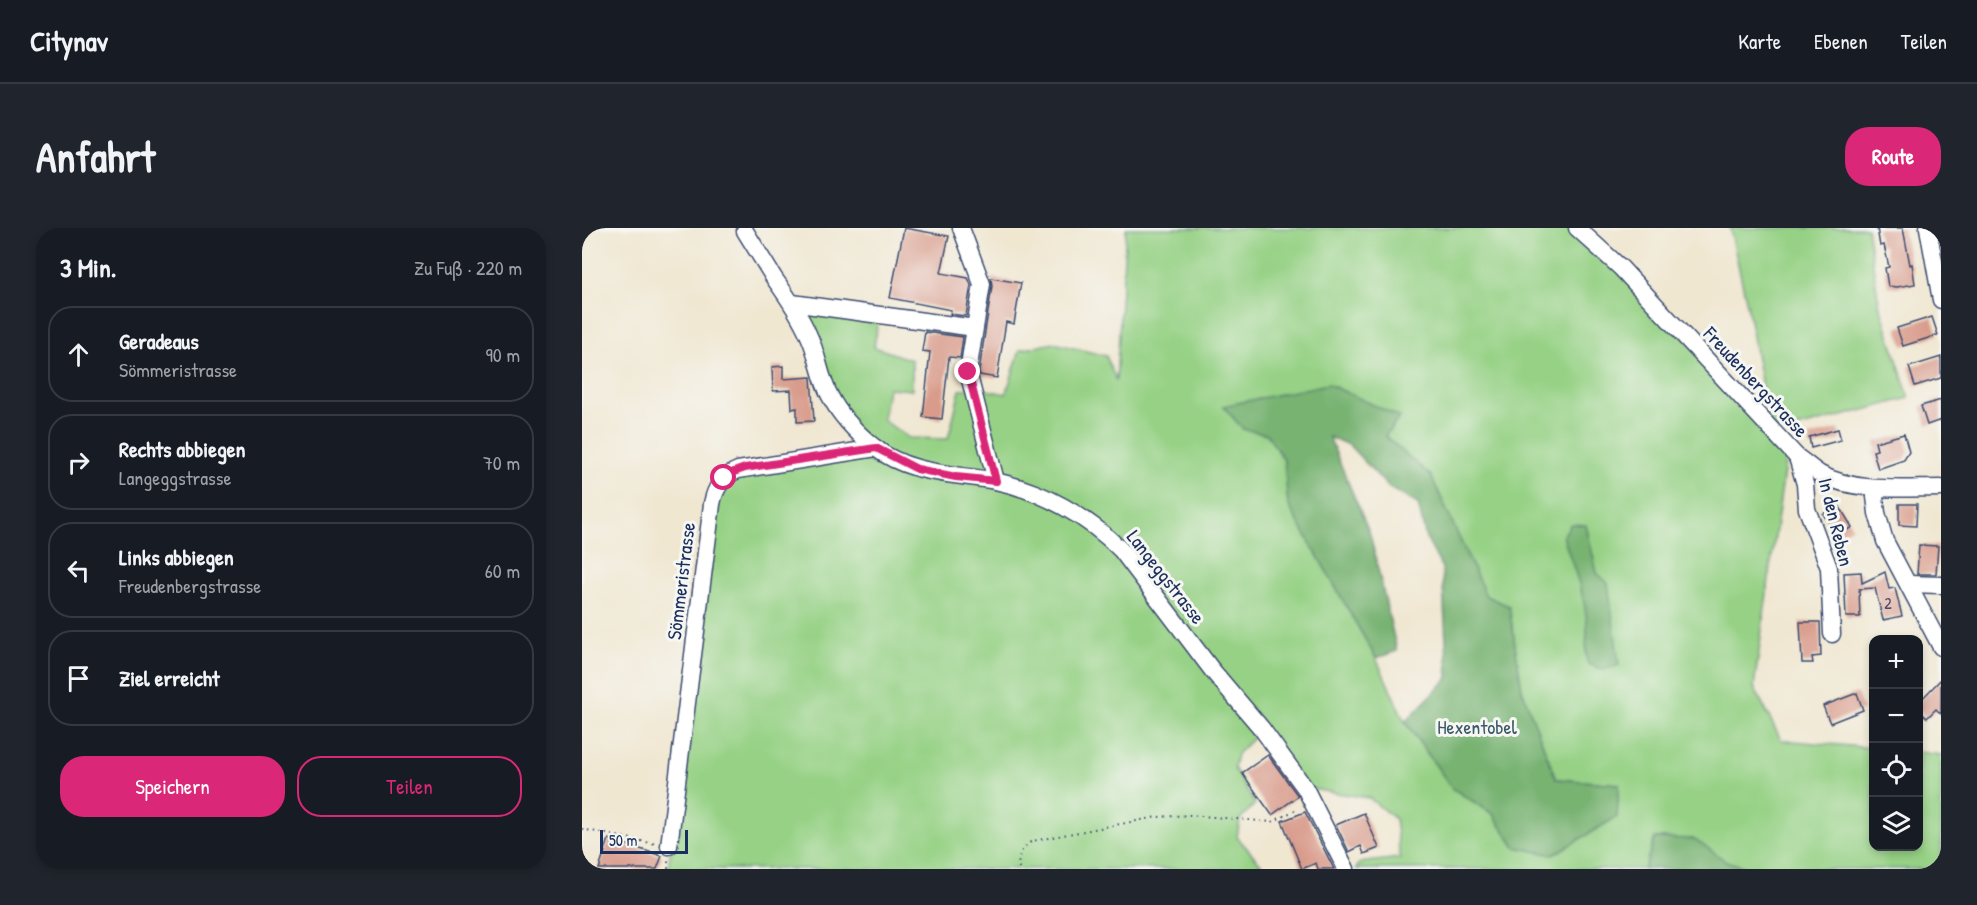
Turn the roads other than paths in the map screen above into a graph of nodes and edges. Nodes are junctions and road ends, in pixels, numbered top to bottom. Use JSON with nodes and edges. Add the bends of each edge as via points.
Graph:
{"nodes":[{"id":1,"x":961,"y":228,"type":"edge"},
{"id":2,"x":1577,"y":228,"type":"edge"},
{"id":3,"x":1928,"y":228,"type":"edge"},
{"id":4,"x":745,"y":231,"type":"dead end"},
{"id":5,"x":1941,"y":300,"type":"edge"},
{"id":6,"x":792,"y":303,"type":"junction"},
{"id":7,"x":975,"y":328,"type":"junction"},
{"id":8,"x":876,"y":448,"type":"junction"},
{"id":9,"x":1797,"y":457,"type":"junction"},
{"id":10,"x":996,"y":481,"type":"junction"},
{"id":11,"x":1874,"y":488,"type":"junction"},
{"id":12,"x":1941,"y":488,"type":"edge"},
{"id":13,"x":1909,"y":584,"type":"junction"},
{"id":14,"x":1941,"y":585,"type":"edge"},
{"id":15,"x":1832,"y":634,"type":"dead end"},
{"id":16,"x":1941,"y":647,"type":"edge"},
{"id":17,"x":669,"y":846,"type":"road end"},
{"id":18,"x":1346,"y":869,"type":"edge"}],
"edges":[{"from":1,"to":7,"type":"street","via":[[982,284]]},
{"from":2,"to":9,"type":"street","name":"Freudenbergstrasse","via":[[1621,268]]},
{"from":3,"to":5,"type":"street"},
{"from":4,"to":6,"type":"street","name":"Langeggstrasse"},
{"from":6,"to":7,"type":"street"},
{"from":6,"to":8,"type":"street","name":"Langeggstrasse","via":[[809,336],[829,396],[847,422]]},
{"from":7,"to":10,"type":"street","via":[[968,372]]},
{"from":8,"to":10,"type":"street","name":"Langeggstrasse","via":[[917,469]]},
{"from":8,"to":17,"type":"street","name":"Sömmeristrasse","via":[[738,470],[724,478],[716,489]]},
{"from":9,"to":11,"type":"street","name":"Freudenbergstrasse","via":[[1820,474]]},
{"from":9,"to":15,"type":"street","name":"In den Reben","via":[[1807,509],[1829,568]]},
{"from":10,"to":18,"type":"street","name":"Langeggstrasse","via":[[1061,505],[1113,542],[1262,729],[1309,795]]},
{"from":11,"to":12,"type":"street","name":"Freudenbergstrasse"},
{"from":11,"to":13,"type":"street","via":[[1885,540]]},
{"from":13,"to":14,"type":"street"},
{"from":13,"to":16,"type":"street"}]}
